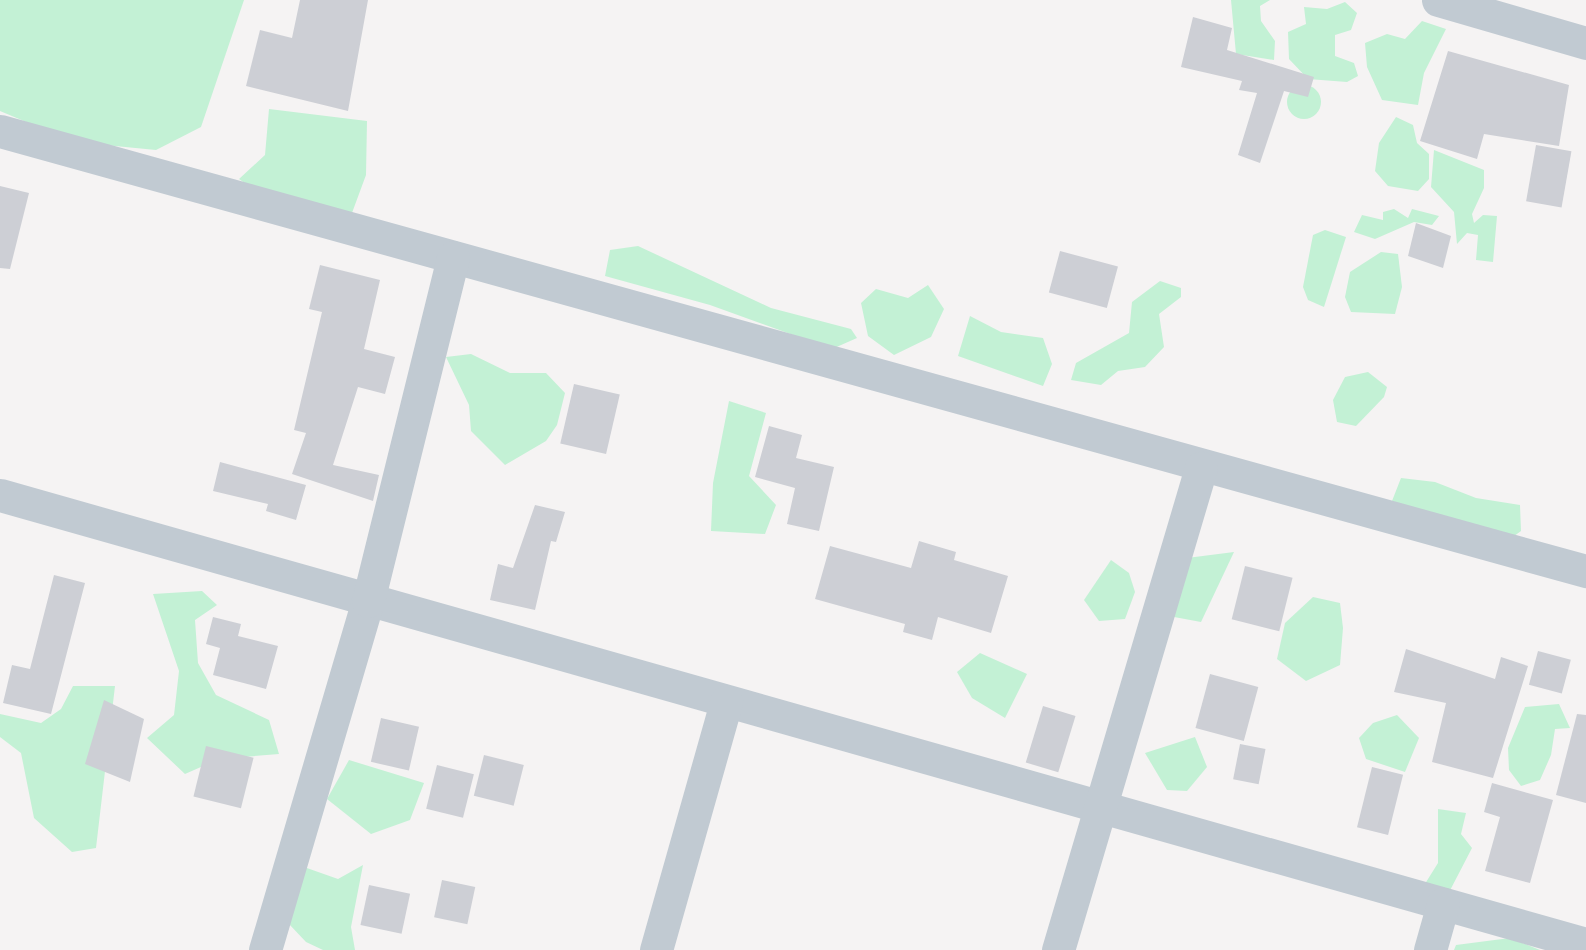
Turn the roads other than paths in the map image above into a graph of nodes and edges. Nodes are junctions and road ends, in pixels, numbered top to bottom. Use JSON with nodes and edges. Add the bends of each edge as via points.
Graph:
{"nodes":[{"id":1,"x":1438,"y":0,"type":"edge"},
{"id":2,"x":1504,"y":9,"type":"edge"},
{"id":3,"x":1586,"y":43,"type":"edge"},
{"id":4,"x":0,"y":131,"type":"edge"},
{"id":5,"x":453,"y":257,"type":"junction"},
{"id":6,"x":1201,"y":468,"type":"junction"},
{"id":7,"x":0,"y":495,"type":"edge"},
{"id":8,"x":1586,"y":571,"type":"edge"},
{"id":9,"x":368,"y":601,"type":"junction"},
{"id":10,"x":726,"y":702,"type":"junction"},
{"id":11,"x":1101,"y":808,"type":"junction"},
{"id":12,"x":1443,"y":904,"type":"junction"},
{"id":13,"x":1586,"y":944,"type":"edge"},
{"id":14,"x":265,"y":950,"type":"edge"},
{"id":15,"x":656,"y":950,"type":"edge"},
{"id":16,"x":1058,"y":950,"type":"edge"},
{"id":17,"x":1430,"y":950,"type":"edge"}],
"edges":[{"from":1,"to":2,"type":"street"},
{"from":2,"to":3,"type":"street"},
{"from":4,"to":5,"type":"street"},
{"from":5,"to":6,"type":"street"},
{"from":5,"to":9,"type":"street"},
{"from":6,"to":8,"type":"street"},
{"from":6,"to":11,"type":"street"},
{"from":7,"to":9,"type":"street"},
{"from":9,"to":10,"type":"street"},
{"from":9,"to":14,"type":"street"},
{"from":10,"to":11,"type":"street"},
{"from":10,"to":15,"type":"street"},
{"from":11,"to":12,"type":"street"},
{"from":11,"to":16,"type":"street"},
{"from":12,"to":13,"type":"street"},
{"from":12,"to":17,"type":"street"}]}
